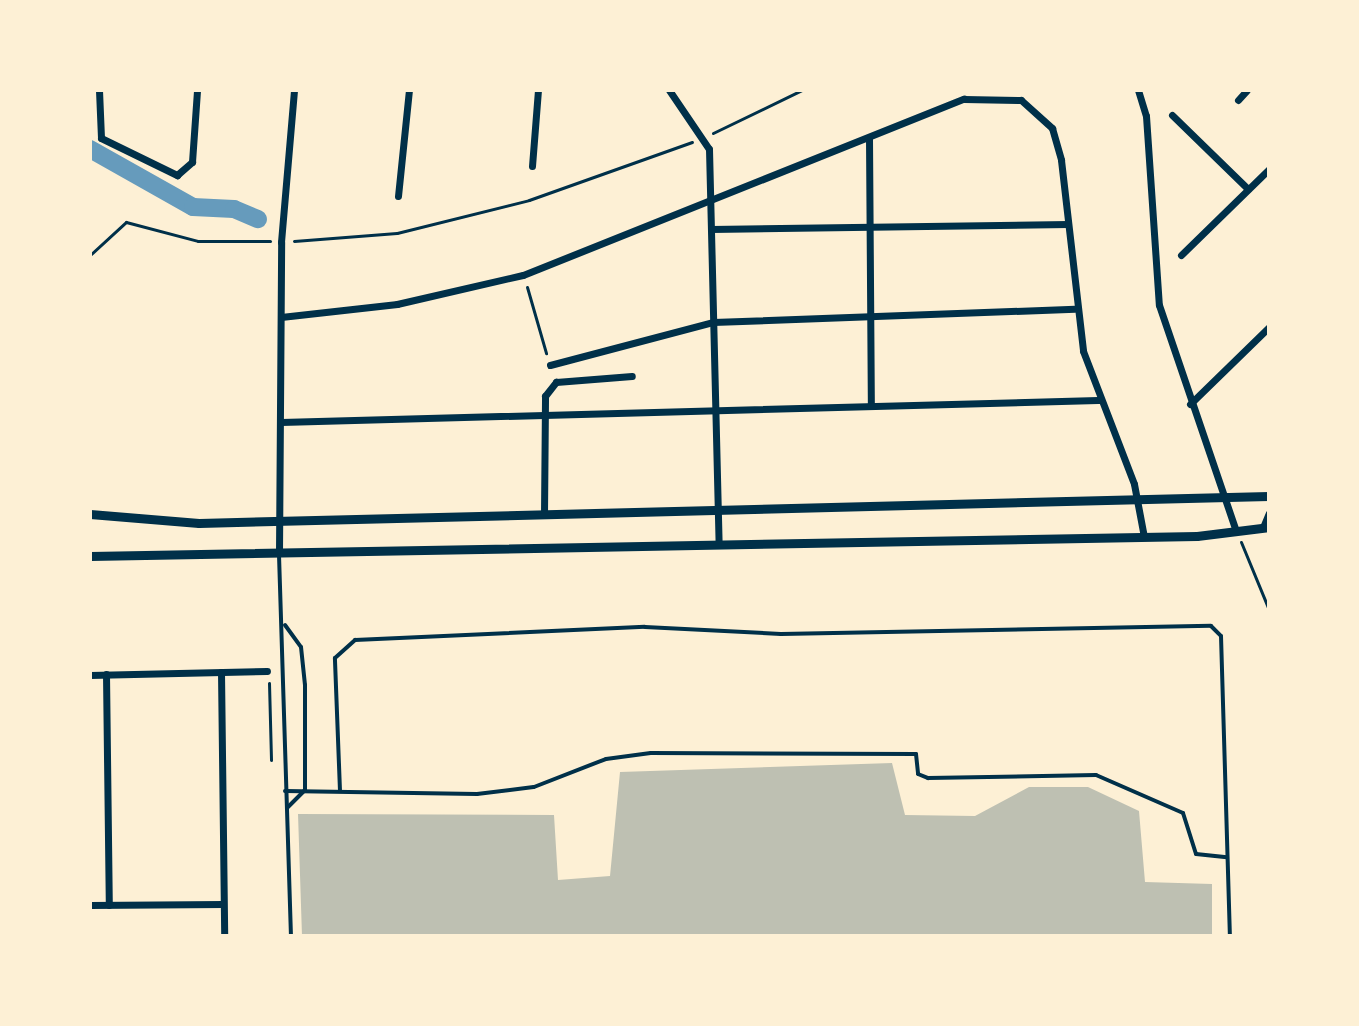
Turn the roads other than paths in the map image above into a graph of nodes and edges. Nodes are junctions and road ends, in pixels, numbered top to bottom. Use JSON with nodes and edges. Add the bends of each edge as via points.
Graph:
{"nodes":[{"id":1,"x":99,"y":90,"type":"edge"},
{"id":2,"x":197,"y":90,"type":"edge"},
{"id":3,"x":294,"y":90,"type":"edge"},
{"id":4,"x":409,"y":90,"type":"edge"},
{"id":5,"x":538,"y":90,"type":"edge"},
{"id":6,"x":669,"y":90,"type":"edge"},
{"id":7,"x":1025,"y":90,"type":"edge"},
{"id":8,"x":1138,"y":90,"type":"edge"},
{"id":9,"x":1247,"y":90,"type":"edge"},
{"id":10,"x":1021,"y":100,"type":"junction"},
{"id":11,"x":1238,"y":100,"type":"dead end"},
{"id":12,"x":1172,"y":115,"type":"dead end"},
{"id":13,"x":869,"y":138,"type":"junction"},
{"id":14,"x":532,"y":166,"type":"dead end"},
{"id":15,"x":1269,"y":169,"type":"edge"},
{"id":16,"x":1248,"y":189,"type":"junction"},
{"id":17,"x":398,"y":196,"type":"dead end"},
{"id":18,"x":710,"y":203,"type":"junction"},
{"id":19,"x":1068,"y":224,"type":"junction"},
{"id":20,"x":870,"y":226,"type":"junction"},
{"id":21,"x":711,"y":229,"type":"junction"},
{"id":22,"x":1181,"y":255,"type":"dead end"},
{"id":23,"x":1075,"y":309,"type":"junction"},
{"id":24,"x":281,"y":317,"type":"junction"},
{"id":25,"x":870,"y":317,"type":"junction"},
{"id":26,"x":713,"y":322,"type":"junction"},
{"id":27,"x":1269,"y":327,"type":"edge"},
{"id":28,"x":550,"y":365,"type":"road end"},
{"id":29,"x":632,"y":376,"type":"dead end"},
{"id":30,"x":1098,"y":400,"type":"junction"},
{"id":31,"x":871,"y":404,"type":"junction"},
{"id":32,"x":1190,"y":404,"type":"junction"},
{"id":33,"x":715,"y":409,"type":"junction"},
{"id":34,"x":541,"y":410,"type":"junction"},
{"id":35,"x":281,"y":422,"type":"junction"},
{"id":36,"x":1269,"y":496,"type":"edge"},
{"id":37,"x":1229,"y":499,"type":"junction"},
{"id":38,"x":1138,"y":501,"type":"junction"},
{"id":39,"x":718,"y":511,"type":"junction"},
{"id":40,"x":1269,"y":513,"type":"edge"},
{"id":41,"x":90,"y":514,"type":"edge"},
{"id":42,"x":544,"y":515,"type":"junction"},
{"id":43,"x":279,"y":522,"type":"junction"},
{"id":44,"x":1266,"y":527,"type":"edge"},
{"id":45,"x":1236,"y":531,"type":"junction"},
{"id":46,"x":1144,"y":537,"type":"junction"},
{"id":47,"x":719,"y":545,"type":"junction"},
{"id":48,"x":279,"y":553,"type":"junction"},
{"id":49,"x":90,"y":556,"type":"edge"},
{"id":50,"x":284,"y":625,"type":"junction"},
{"id":51,"x":267,"y":671,"type":"road end"},
{"id":52,"x":221,"y":672,"type":"junction"},
{"id":53,"x":106,"y":674,"type":"junction"},
{"id":54,"x":90,"y":675,"type":"edge"},
{"id":55,"x":305,"y":790,"type":"junction"},
{"id":56,"x":285,"y":791,"type":"junction"},
{"id":57,"x":340,"y":791,"type":"junction"},
{"id":58,"x":288,"y":807,"type":"junction"},
{"id":59,"x":1227,"y":857,"type":"junction"},
{"id":60,"x":223,"y":904,"type":"junction"},
{"id":61,"x":90,"y":905,"type":"edge"},
{"id":62,"x":109,"y":905,"type":"junction"},
{"id":63,"x":224,"y":936,"type":"edge"},
{"id":64,"x":291,"y":936,"type":"edge"},
{"id":65,"x":628,"y":936,"type":"edge"},
{"id":66,"x":643,"y":936,"type":"edge"},
{"id":67,"x":1230,"y":936,"type":"edge"}],
"edges":[{"from":1,"to":2,"type":"street","via":[[96,127],[111,146],[177,175],[192,162]]},
{"from":3,"to":24,"type":"street","via":[[281,242]]},
{"from":4,"to":17,"type":"street"},
{"from":5,"to":14,"type":"street"},
{"from":6,"to":18,"type":"street","via":[[706,137]]},
{"from":7,"to":10,"type":"street"},
{"from":8,"to":32,"type":"street","via":[[1146,116],[1159,305]]},
{"from":9,"to":11,"type":"street"},
{"from":10,"to":13,"type":"street","via":[[964,99]]},
{"from":10,"to":19,"type":"street","via":[[1052,128]]},
{"from":12,"to":16,"type":"street"},
{"from":13,"to":18,"type":"street"},
{"from":13,"to":20,"type":"street"},
{"from":15,"to":16,"type":"street"},
{"from":16,"to":22,"type":"street"},
{"from":18,"to":21,"type":"street"},
{"from":18,"to":24,"type":"street","via":[[523,275],[397,304]]},
{"from":19,"to":20,"type":"street"},
{"from":19,"to":23,"type":"street"},
{"from":20,"to":21,"type":"street"},
{"from":20,"to":25,"type":"street"},
{"from":21,"to":26,"type":"street"},
{"from":23,"to":25,"type":"street"},
{"from":23,"to":30,"type":"street"},
{"from":24,"to":35,"type":"street"},
{"from":25,"to":26,"type":"street"},
{"from":25,"to":31,"type":"street"},
{"from":26,"to":28,"type":"street"},
{"from":26,"to":33,"type":"street"},
{"from":27,"to":32,"type":"street"},
{"from":29,"to":34,"type":"street","via":[[556,382]]},
{"from":30,"to":31,"type":"street"},
{"from":30,"to":38,"type":"street"},
{"from":31,"to":33,"type":"street"},
{"from":32,"to":37,"type":"street"},
{"from":33,"to":34,"type":"street"},
{"from":33,"to":39,"type":"street"},
{"from":34,"to":35,"type":"street"},
{"from":34,"to":42,"type":"street"},
{"from":35,"to":43,"type":"street"},
{"from":36,"to":37,"type":"street"},
{"from":37,"to":38,"type":"street"},
{"from":37,"to":45,"type":"street"},
{"from":38,"to":39,"type":"street"},
{"from":38,"to":46,"type":"street"},
{"from":39,"to":42,"type":"street"},
{"from":39,"to":47,"type":"street"},
{"from":40,"to":44,"type":"street"},
{"from":41,"to":43,"type":"street"},
{"from":42,"to":43,"type":"street"},
{"from":43,"to":48,"type":"street"},
{"from":44,"to":45,"type":"street"},
{"from":45,"to":46,"type":"street"},
{"from":46,"to":47,"type":"street"},
{"from":47,"to":48,"type":"street"},
{"from":48,"to":49,"type":"street"},
{"from":48,"to":50,"type":"lane"},
{"from":50,"to":55,"type":"lane","via":[[303,656]]},
{"from":50,"to":56,"type":"lane"},
{"from":51,"to":52,"type":"street"},
{"from":52,"to":53,"type":"street"},
{"from":52,"to":60,"type":"street"},
{"from":53,"to":54,"type":"street"},
{"from":53,"to":62,"type":"street"},
{"from":55,"to":56,"type":"lane"},
{"from":55,"to":57,"type":"lane"},
{"from":55,"to":58,"type":"lane"},
{"from":56,"to":58,"type":"lane"},
{"from":57,"to":59,"type":"lane","via":[[520,789],[606,759],[651,753],[916,754],[918,774],[928,778],[1096,775],[1183,813],[1191,849]]},
{"from":57,"to":59,"type":"lane","via":[[335,658],[355,640],[645,627],[781,634],[1203,625],[1221,636]]},
{"from":58,"to":64,"type":"lane"},
{"from":59,"to":67,"type":"lane"},
{"from":60,"to":62,"type":"street"},
{"from":60,"to":63,"type":"street"},
{"from":61,"to":62,"type":"street"},
{"from":65,"to":66,"type":"lane"}]}
